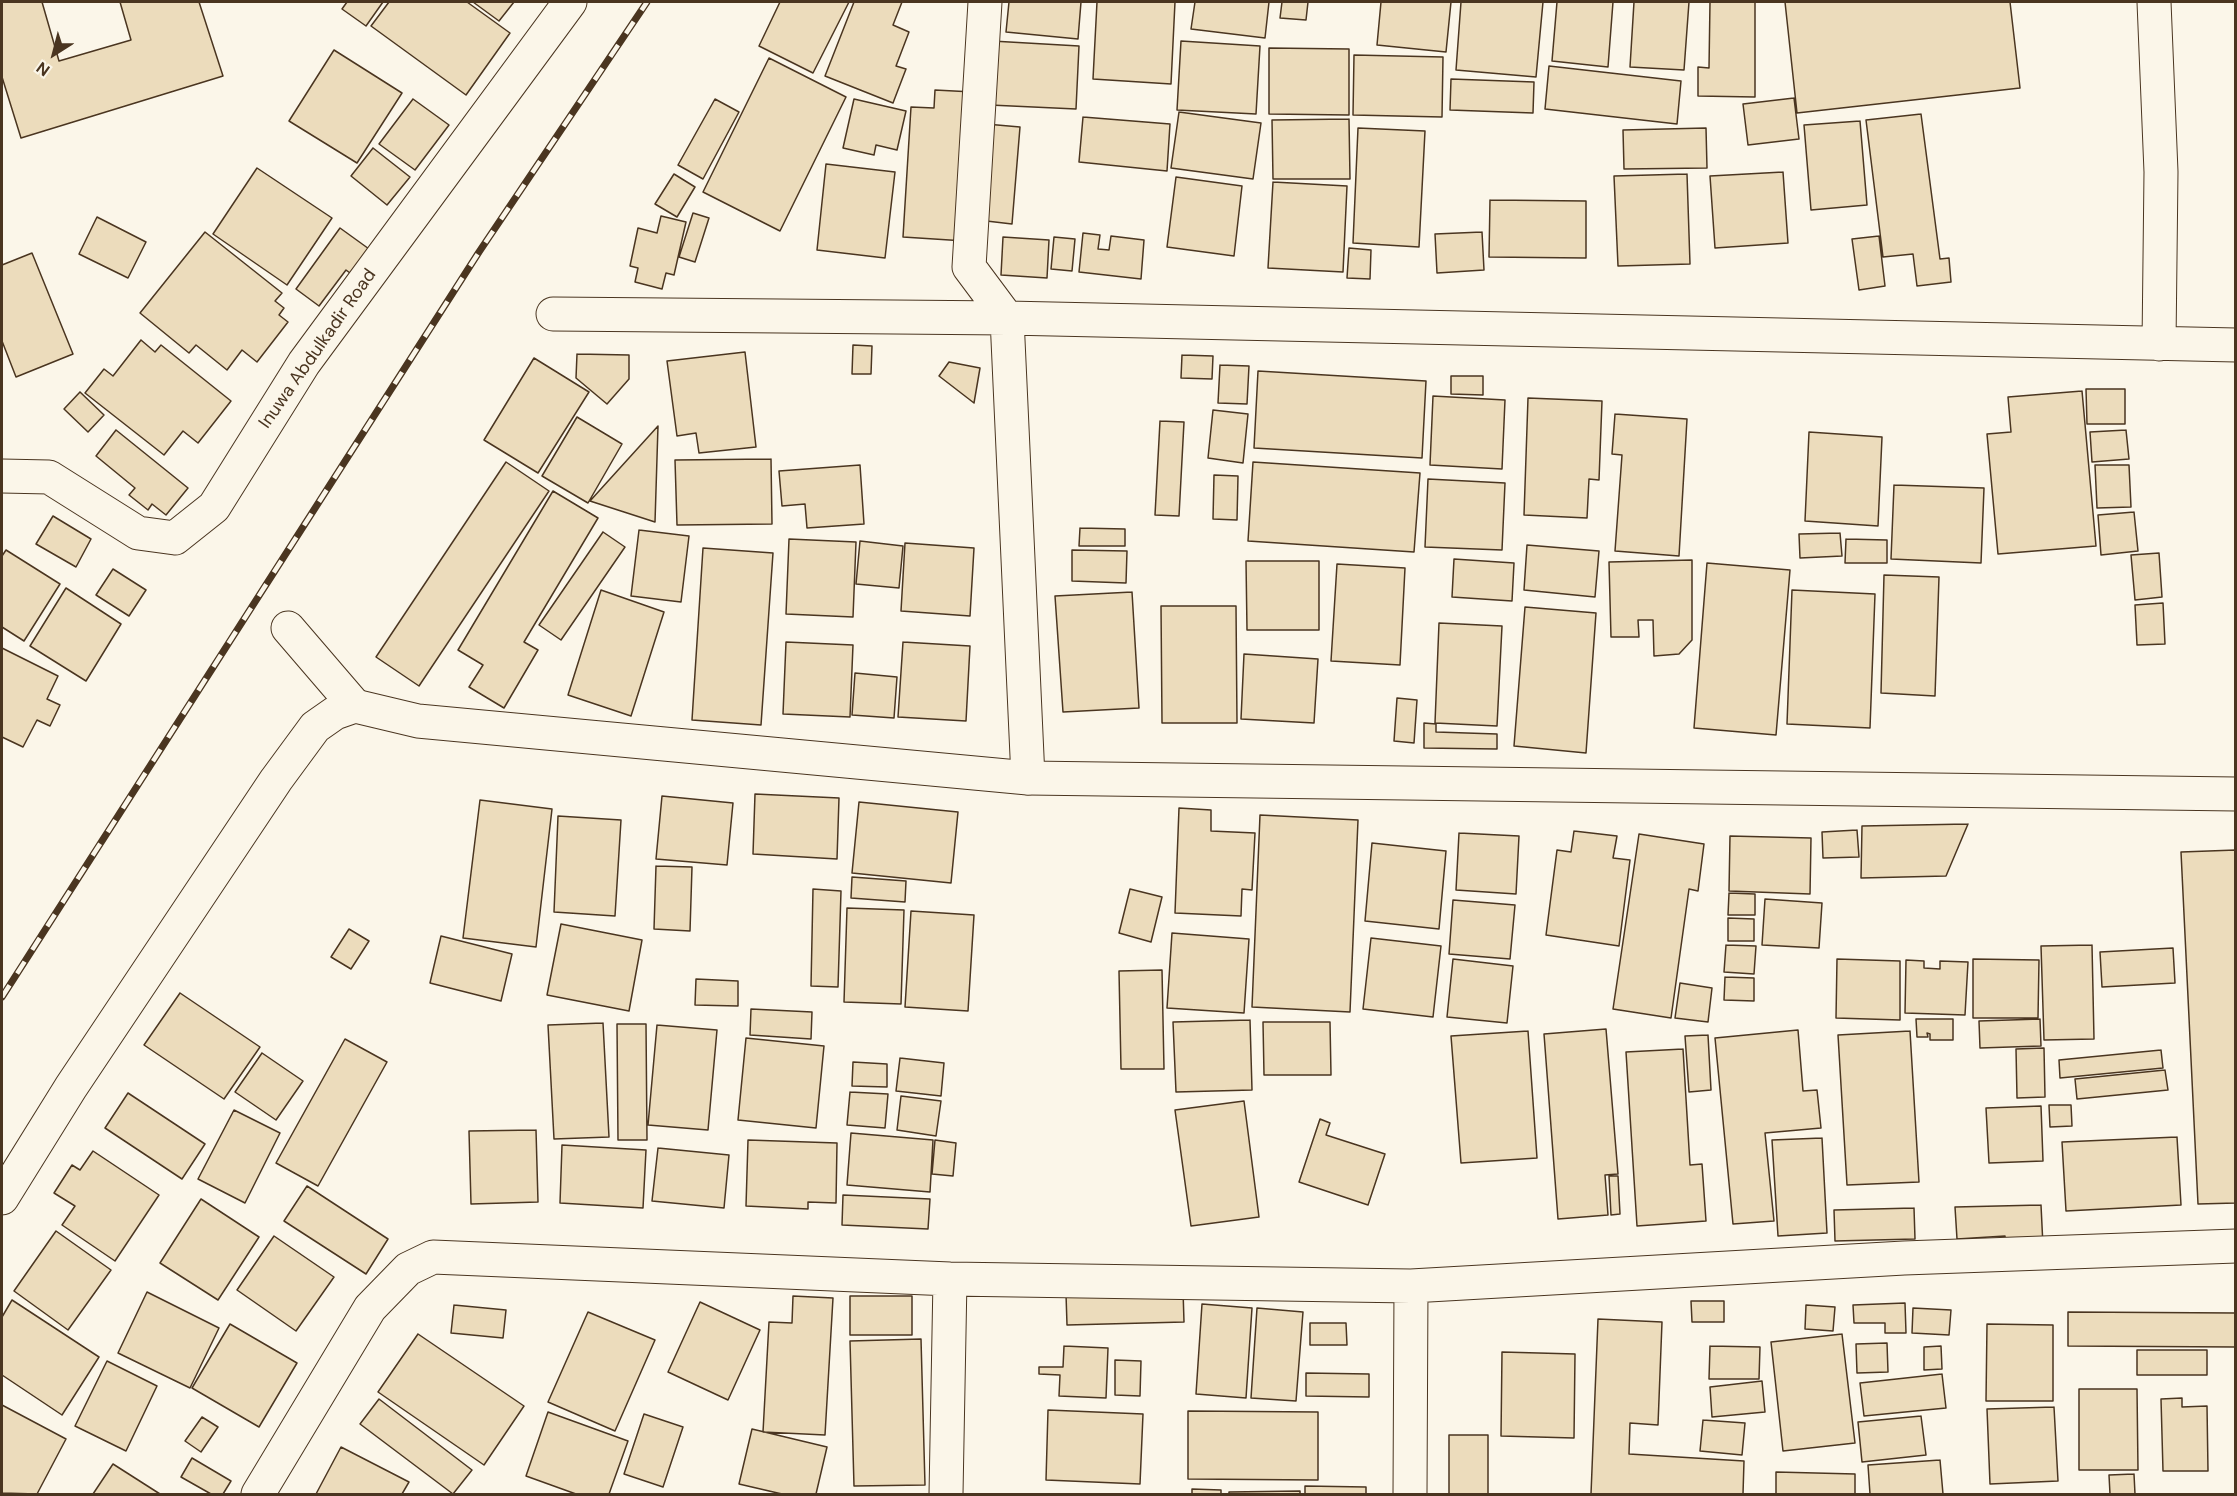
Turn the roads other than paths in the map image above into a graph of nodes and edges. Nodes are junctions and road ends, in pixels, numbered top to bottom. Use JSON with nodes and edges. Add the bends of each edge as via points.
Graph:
{"nodes":[{"id":1,"x":570,"y":2,"type":"edge"},
{"id":2,"x":985,"y":2,"type":"edge"},
{"id":3,"x":2154,"y":2,"type":"edge"},
{"id":4,"x":552,"y":314,"type":"dead end"},
{"id":5,"x":1007,"y":318,"type":"junction"},
{"id":6,"x":2159,"y":344,"type":"junction"},
{"id":7,"x":2235,"y":345,"type":"edge"},
{"id":8,"x":3,"y":478,"type":"edge"},
{"id":9,"x":288,"y":628,"type":"dead end"},
{"id":10,"x":355,"y":706,"type":"junction"},
{"id":11,"x":1028,"y":778,"type":"junction"},
{"id":12,"x":2235,"y":794,"type":"edge"},
{"id":13,"x":2,"y":1198,"type":"edge"},
{"id":14,"x":2235,"y":1246,"type":"edge"},
{"id":15,"x":950,"y":1280,"type":"junction"},
{"id":16,"x":1411,"y":1286,"type":"junction"},
{"id":17,"x":258,"y":1494,"type":"edge"},
{"id":18,"x":946,"y":1494,"type":"edge"},
{"id":19,"x":1410,"y":1494,"type":"edge"}],
"edges":[{"from":1,"to":8,"type":"street","name":"Inuwa Abdulkadir Road","via":[[304,363],[214,507],[176,538],[138,533],[49,477]]},
{"from":2,"to":5,"type":"street","via":[[969,267]]},
{"from":3,"to":6,"type":"street","via":[[2161,172]]},
{"from":4,"to":5,"type":"street"},
{"from":5,"to":6,"type":"street"},
{"from":5,"to":11,"type":"street"},
{"from":6,"to":7,"type":"street"},
{"from":9,"to":10,"type":"street"},
{"from":10,"to":11,"type":"street","via":[[418,721]]},
{"from":10,"to":13,"type":"street","via":[[335,713],[315,727],[276,780],[71,1087]]},
{"from":11,"to":12,"type":"street"},
{"from":14,"to":16,"type":"street","via":[[1904,1258]]},
{"from":15,"to":16,"type":"street"},
{"from":15,"to":17,"type":"street","via":[[433,1257],[408,1269],[370,1308]]},
{"from":15,"to":18,"type":"street"},
{"from":16,"to":19,"type":"street"}]}
